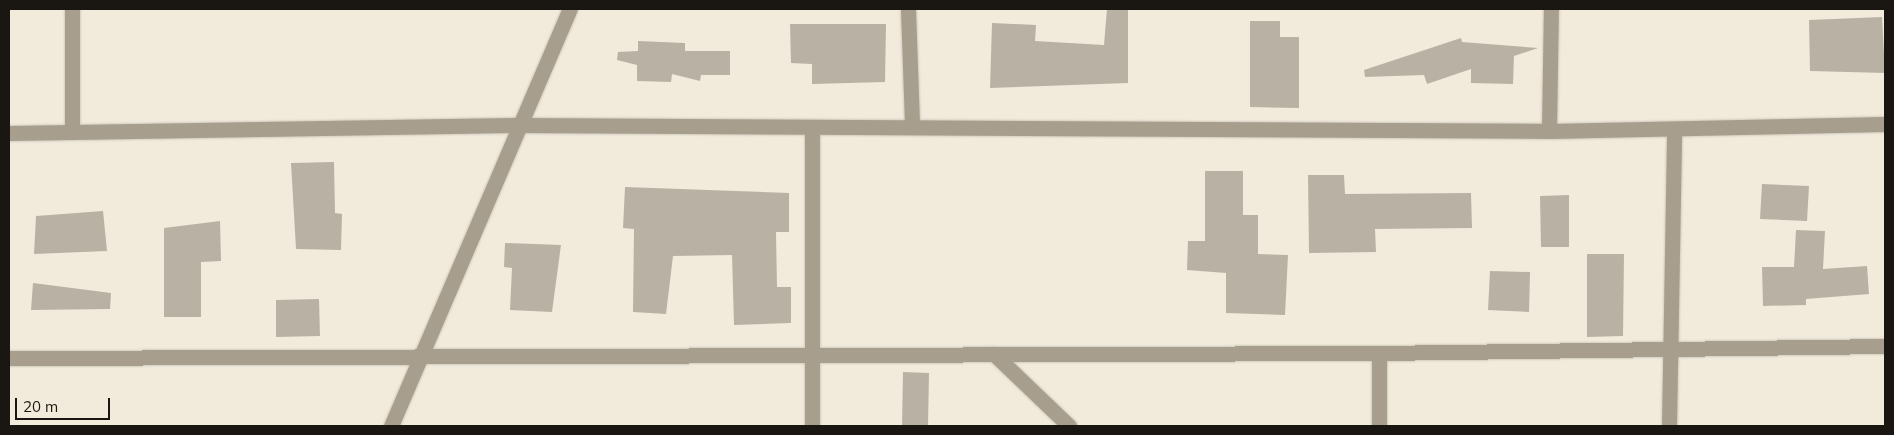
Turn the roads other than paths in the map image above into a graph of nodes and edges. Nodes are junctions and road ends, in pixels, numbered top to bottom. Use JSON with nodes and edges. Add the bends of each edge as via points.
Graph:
{"nodes":[{"id":1,"x":72,"y":9,"type":"edge"},
{"id":2,"x":570,"y":9,"type":"edge"},
{"id":3,"x":908,"y":9,"type":"edge"},
{"id":4,"x":1551,"y":9,"type":"edge"},
{"id":5,"x":1885,"y":124,"type":"edge"},
{"id":6,"x":517,"y":125,"type":"junction"},
{"id":7,"x":912,"y":126,"type":"junction"},
{"id":8,"x":812,"y":127,"type":"junction"},
{"id":9,"x":1674,"y":130,"type":"junction"},
{"id":10,"x":1549,"y":131,"type":"junction"},
{"id":11,"x":9,"y":132,"type":"edge"},
{"id":12,"x":72,"y":132,"type":"junction"},
{"id":13,"x":1885,"y":346,"type":"edge"},
{"id":14,"x":1671,"y":350,"type":"junction"},
{"id":15,"x":1379,"y":353,"type":"junction"},
{"id":16,"x":418,"y":354,"type":"junction"},
{"id":17,"x":994,"y":354,"type":"junction"},
{"id":18,"x":812,"y":356,"type":"junction"},
{"id":19,"x":9,"y":358,"type":"edge"},
{"id":20,"x":390,"y":426,"type":"edge"},
{"id":21,"x":812,"y":426,"type":"edge"},
{"id":22,"x":1069,"y":426,"type":"edge"},
{"id":23,"x":1379,"y":426,"type":"edge"},
{"id":24,"x":1669,"y":426,"type":"edge"}],
"edges":[{"from":1,"to":12,"type":"street"},
{"from":2,"to":6,"type":"street"},
{"from":3,"to":7,"type":"street"},
{"from":4,"to":10,"type":"street"},
{"from":5,"to":9,"type":"street"},
{"from":6,"to":8,"type":"street"},
{"from":6,"to":12,"type":"street"},
{"from":6,"to":16,"type":"street"},
{"from":7,"to":8,"type":"street"},
{"from":7,"to":10,"type":"street"},
{"from":8,"to":18,"type":"street"},
{"from":9,"to":10,"type":"street"},
{"from":9,"to":14,"type":"street"},
{"from":11,"to":12,"type":"street"},
{"from":13,"to":14,"type":"street"},
{"from":14,"to":15,"type":"street"},
{"from":14,"to":24,"type":"street"},
{"from":15,"to":17,"type":"street"},
{"from":15,"to":23,"type":"street"},
{"from":16,"to":18,"type":"street"},
{"from":16,"to":19,"type":"street"},
{"from":16,"to":20,"type":"street"},
{"from":17,"to":18,"type":"street"},
{"from":17,"to":22,"type":"street"},
{"from":18,"to":21,"type":"street"}]}
